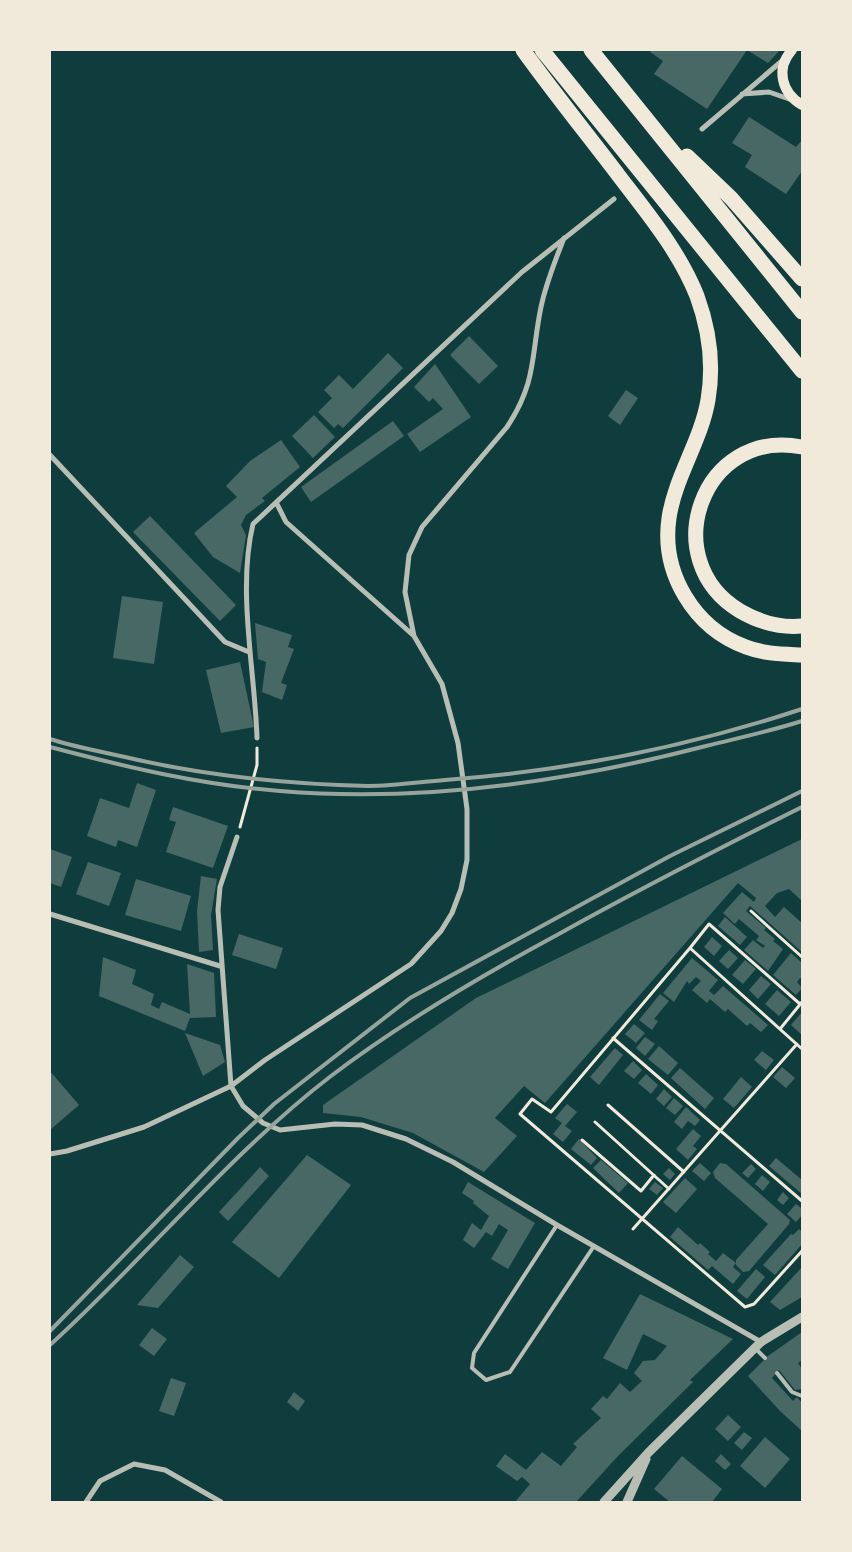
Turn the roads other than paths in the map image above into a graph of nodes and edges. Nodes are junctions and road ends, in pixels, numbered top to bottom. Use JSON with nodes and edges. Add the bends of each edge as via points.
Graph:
{"nodes":[{"id":1,"x":523,"y":50,"type":"edge"},
{"id":2,"x":542,"y":50,"type":"edge"},
{"id":3,"x":591,"y":50,"type":"edge"},
{"id":4,"x":789,"y":54,"type":"edge"},
{"id":5,"x":742,"y":94,"type":"junction"},
{"id":6,"x":798,"y":103,"type":"edge"},
{"id":7,"x":642,"y":113,"type":"junction"},
{"id":8,"x":702,"y":129,"type":"dead end"},
{"id":9,"x":614,"y":199,"type":"dead end"},
{"id":10,"x":564,"y":238,"type":"junction"},
{"id":11,"x":802,"y":278,"type":"edge"},
{"id":12,"x":802,"y":312,"type":"edge"},
{"id":13,"x":802,"y":371,"type":"edge"},
{"id":14,"x":802,"y":447,"type":"edge"},
{"id":15,"x":50,"y":456,"type":"edge"},
{"id":16,"x":277,"y":504,"type":"junction"},
{"id":17,"x":802,"y":626,"type":"edge"},
{"id":18,"x":414,"y":636,"type":"junction"},
{"id":19,"x":250,"y":652,"type":"junction"},
{"id":20,"x":802,"y":655,"type":"edge"},
{"id":21,"x":258,"y":738,"type":"road end"},
{"id":22,"x":237,"y":837,"type":"road end"},
{"id":23,"x":50,"y":914,"type":"edge"},
{"id":24,"x":220,"y":966,"type":"junction"},
{"id":25,"x":231,"y":1086,"type":"junction"},
{"id":26,"x":50,"y":1154,"type":"edge"},
{"id":27,"x":557,"y":1226,"type":"junction"},
{"id":28,"x":594,"y":1246,"type":"junction"},
{"id":29,"x":802,"y":1317,"type":"edge"},
{"id":30,"x":758,"y":1345,"type":"junction"},
{"id":31,"x":765,"y":1358,"type":"dead end"},
{"id":32,"x":777,"y":1373,"type":"dead end"},
{"id":33,"x":802,"y":1396,"type":"edge"},
{"id":34,"x":649,"y":1452,"type":"junction"},
{"id":35,"x":86,"y":1502,"type":"edge"},
{"id":36,"x":222,"y":1502,"type":"edge"},
{"id":37,"x":604,"y":1502,"type":"edge"},
{"id":38,"x":627,"y":1502,"type":"edge"}],
"edges":[{"from":1,"to":20,"type":"highway","via":[[650,215],[681,261],[697,296],[708,332],[711,372],[708,400],[669,517],[672,570],[685,599],[723,636],[766,652]]},
{"from":2,"to":13,"type":"highway"},
{"from":3,"to":7,"type":"highway"},
{"from":4,"to":5,"type":"street"},
{"from":4,"to":6,"type":"main road","via":[[782,76],[788,94]]},
{"from":5,"to":6,"type":"street","via":[[769,92]]},
{"from":5,"to":8,"type":"street"},
{"from":7,"to":11,"type":"highway","via":[[731,198]]},
{"from":7,"to":12,"type":"highway"},
{"from":9,"to":10,"type":"street"},
{"from":10,"to":16,"type":"street","via":[[493,298],[313,466]]},
{"from":10,"to":18,"type":"street","via":[[548,276],[540,308],[534,364],[518,411],[422,527],[409,555],[405,592]]},
{"from":14,"to":17,"type":"highway","via":[[763,445],[729,462],[706,493],[696,532],[703,571],[712,587],[730,605],[764,623]]},
{"from":15,"to":19,"type":"street","via":[[225,642]]},
{"from":16,"to":18,"type":"street","via":[[286,522]]},
{"from":16,"to":19,"type":"street","via":[[253,524],[250,538]]},
{"from":18,"to":25,"type":"street","via":[[442,684],[461,761],[467,809],[467,860],[452,913],[442,931],[411,964]]},
{"from":19,"to":21,"type":"street"},
{"from":22,"to":24,"type":"street","via":[[220,887]]},
{"from":23,"to":24,"type":"street"},
{"from":24,"to":25,"type":"street"},
{"from":25,"to":26,"type":"street","via":[[144,1127]]},
{"from":25,"to":27,"type":"street","via":[[244,1106],[263,1123],[280,1130],[335,1124],[362,1125],[406,1139],[453,1162]]},
{"from":27,"to":28,"type":"street"},
{"from":27,"to":28,"type":"lane","via":[[474,1353],[472,1368],[486,1380],[510,1372]]},
{"from":28,"to":30,"type":"street"},
{"from":29,"to":30,"type":"street"},
{"from":30,"to":31,"type":"lane"},
{"from":30,"to":34,"type":"street"},
{"from":32,"to":33,"type":"lane","via":[[792,1392]]},
{"from":34,"to":37,"type":"street"},
{"from":34,"to":38,"type":"street"},
{"from":35,"to":36,"type":"street","via":[[100,1481],[134,1464],[165,1470]]}]}
